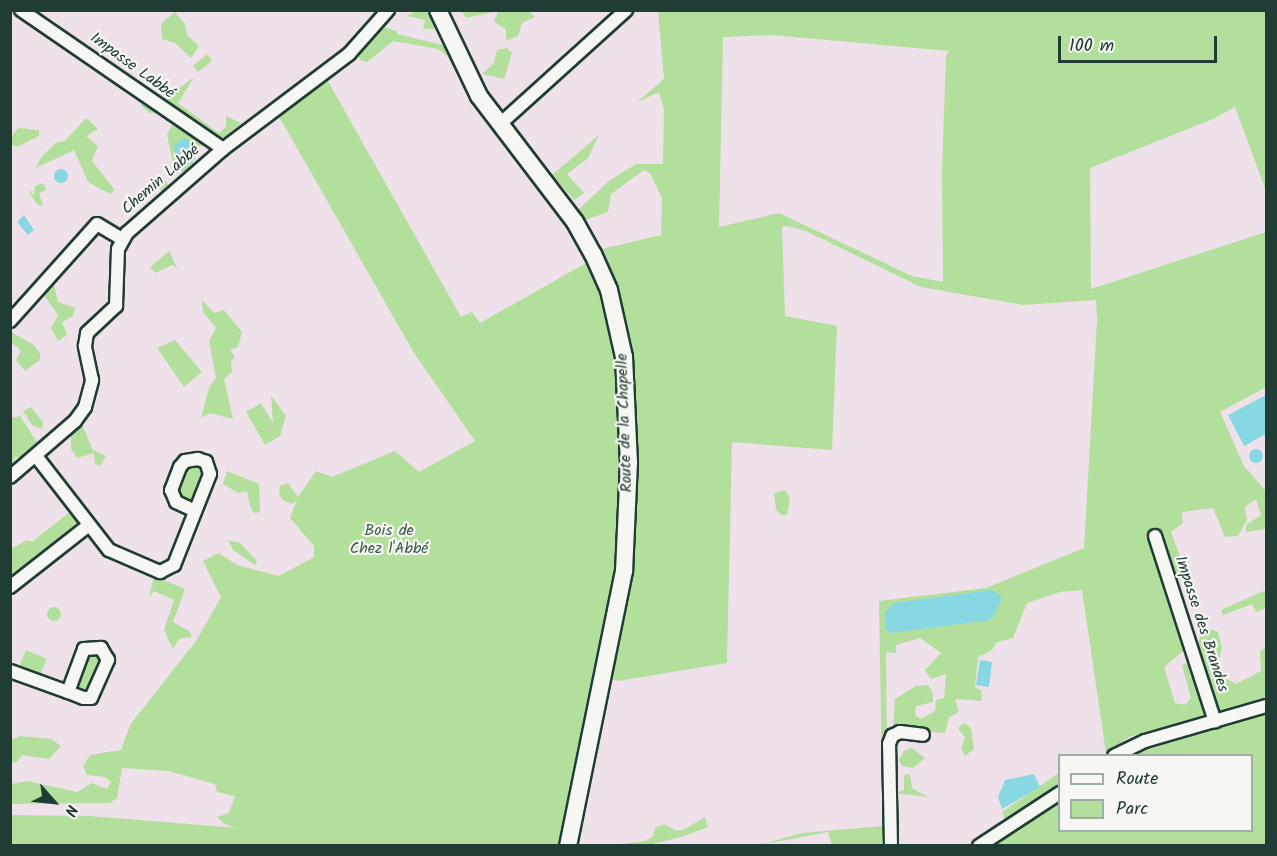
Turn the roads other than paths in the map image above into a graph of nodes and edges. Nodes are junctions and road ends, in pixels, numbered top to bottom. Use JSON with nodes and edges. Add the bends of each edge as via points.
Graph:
{"nodes":[{"id":1,"x":21,"y":10,"type":"edge"},
{"id":2,"x":388,"y":10,"type":"edge"},
{"id":3,"x":438,"y":10,"type":"edge"},
{"id":4,"x":626,"y":10,"type":"edge"},
{"id":5,"x":500,"y":124,"type":"junction"},
{"id":6,"x":223,"y":149,"type":"junction"},
{"id":7,"x":122,"y":239,"type":"junction"},
{"id":8,"x":10,"y":321,"type":"edge"},
{"id":9,"x":36,"y":456,"type":"junction"},
{"id":10,"x":10,"y":477,"type":"edge"},
{"id":11,"x":195,"y":512,"type":"dead end"},
{"id":12,"x":89,"y":525,"type":"junction"},
{"id":13,"x":1155,"y":537,"type":"dead end"},
{"id":14,"x":10,"y":587,"type":"edge"},
{"id":15,"x":10,"y":671,"type":"edge"},
{"id":16,"x":68,"y":692,"type":"dead end"},
{"id":17,"x":1266,"y":706,"type":"edge"},
{"id":18,"x":1215,"y":722,"type":"junction"},
{"id":19,"x":923,"y":735,"type":"dead end"},
{"id":20,"x":1117,"y":754,"type":"edge"},
{"id":21,"x":1058,"y":794,"type":"edge"},
{"id":22,"x":568,"y":846,"type":"edge"},
{"id":23,"x":891,"y":846,"type":"edge"},
{"id":24,"x":979,"y":846,"type":"edge"}],
"edges":[{"from":1,"to":6,"type":"street","name":"Impasse Labbé"},
{"from":2,"to":6,"type":"street","name":"Chemin Labbé","via":[[349,54]]},
{"from":3,"to":5,"type":"main road","name":"Route de la Chapelle","via":[[466,73]]},
{"from":4,"to":5,"type":"street"},
{"from":5,"to":22,"type":"main road","name":"Route de la Chapelle","via":[[575,222],[593,254],[609,290],[624,357],[628,462],[624,571]]},
{"from":6,"to":7,"type":"street","name":"Chemin Labbé","via":[[138,220]]},
{"from":7,"to":8,"type":"street","via":[[97,224]]},
{"from":7,"to":9,"type":"street","name":"Chemin Labbé","via":[[116,266],[116,306],[87,333],[91,393],[75,421]]},
{"from":9,"to":10,"type":"street","name":"Chemin Labbé"},
{"from":9,"to":12,"type":"street"},
{"from":11,"to":12,"type":"street","via":[[174,565],[160,572],[109,550]]},
{"from":12,"to":14,"type":"street"},
{"from":13,"to":18,"type":"street","name":"Impasse des Brandes"},
{"from":15,"to":16,"type":"street"},
{"from":17,"to":18,"type":"street"},
{"from":18,"to":20,"type":"street","via":[[1130,746]]},
{"from":19,"to":23,"type":"street","via":[[900,732],[892,736],[889,744]]},
{"from":21,"to":24,"type":"street"}]}
